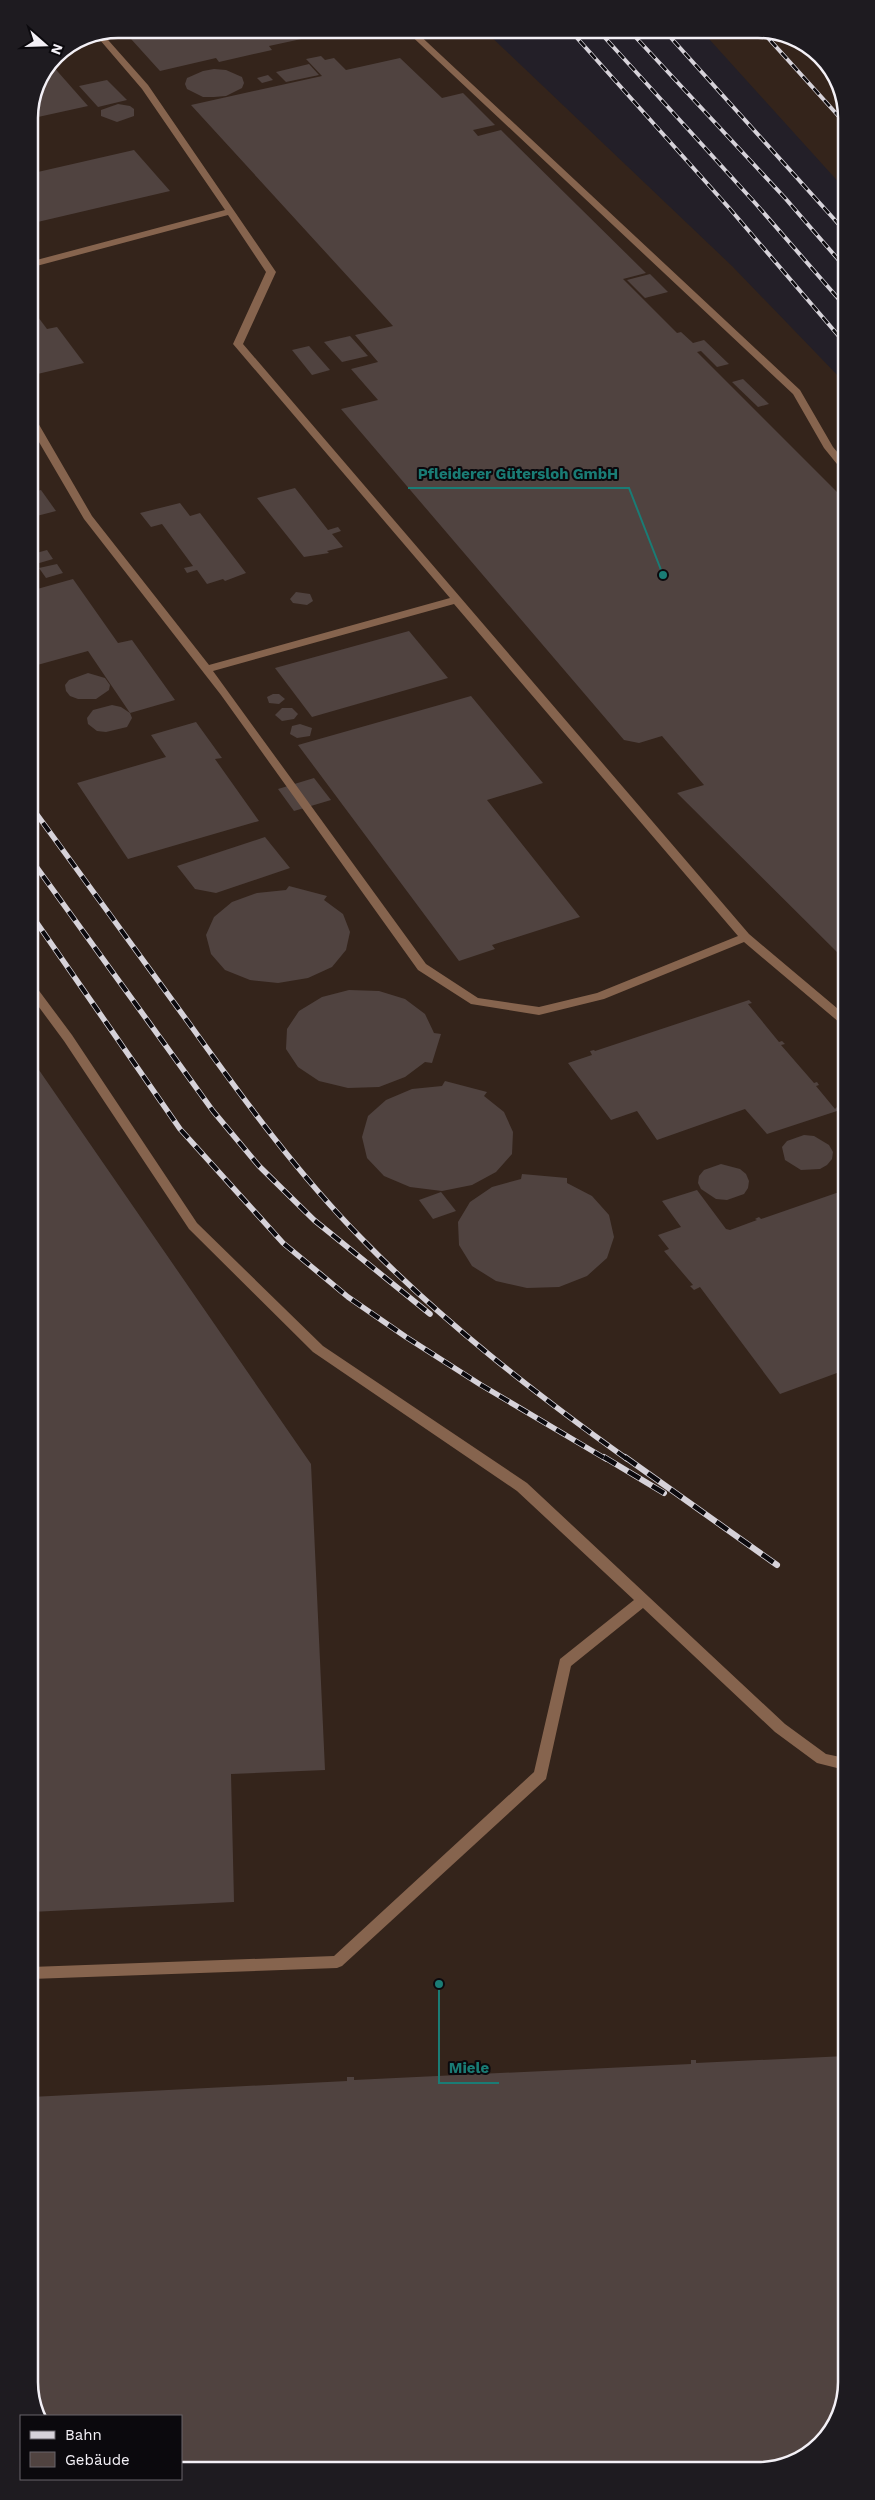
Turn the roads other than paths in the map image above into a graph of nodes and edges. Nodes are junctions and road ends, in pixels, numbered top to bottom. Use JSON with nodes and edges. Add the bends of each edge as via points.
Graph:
{"nodes":[{"id":1,"x":418,"y":38,"type":"edge"},
{"id":2,"x":103,"y":39,"type":"edge"},
{"id":3,"x":229,"y":212,"type":"junction"},
{"id":4,"x":38,"y":263,"type":"edge"},
{"id":5,"x":38,"y":431,"type":"edge"},
{"id":6,"x":838,"y":459,"type":"edge"},
{"id":7,"x":456,"y":600,"type":"junction"},
{"id":8,"x":207,"y":670,"type":"junction"},
{"id":9,"x":745,"y":937,"type":"junction"},
{"id":10,"x":38,"y":998,"type":"edge"},
{"id":11,"x":838,"y":1015,"type":"edge"},
{"id":12,"x":644,"y":1600,"type":"junction"},
{"id":13,"x":838,"y":1762,"type":"edge"},
{"id":14,"x":38,"y":1973,"type":"edge"}],
"edges":[{"from":1,"to":6,"type":"lane","via":[[796,392]]},
{"from":2,"to":3,"type":"lane","via":[[145,87]]},
{"from":3,"to":4,"type":"lane"},
{"from":3,"to":7,"type":"lane","via":[[271,272],[238,344]]},
{"from":5,"to":8,"type":"lane","via":[[88,517]]},
{"from":7,"to":8,"type":"lane"},
{"from":7,"to":9,"type":"lane"},
{"from":8,"to":9,"type":"lane","via":[[422,966],[475,1001],[539,1011],[600,996]]},
{"from":9,"to":11,"type":"lane"},
{"from":10,"to":12,"type":"lane","via":[[193,1226],[318,1349],[522,1487]]},
{"from":12,"to":13,"type":"lane","via":[[780,1728],[822,1759]]},
{"from":12,"to":14,"type":"lane","via":[[565,1663],[541,1775],[337,1962]]}]}
